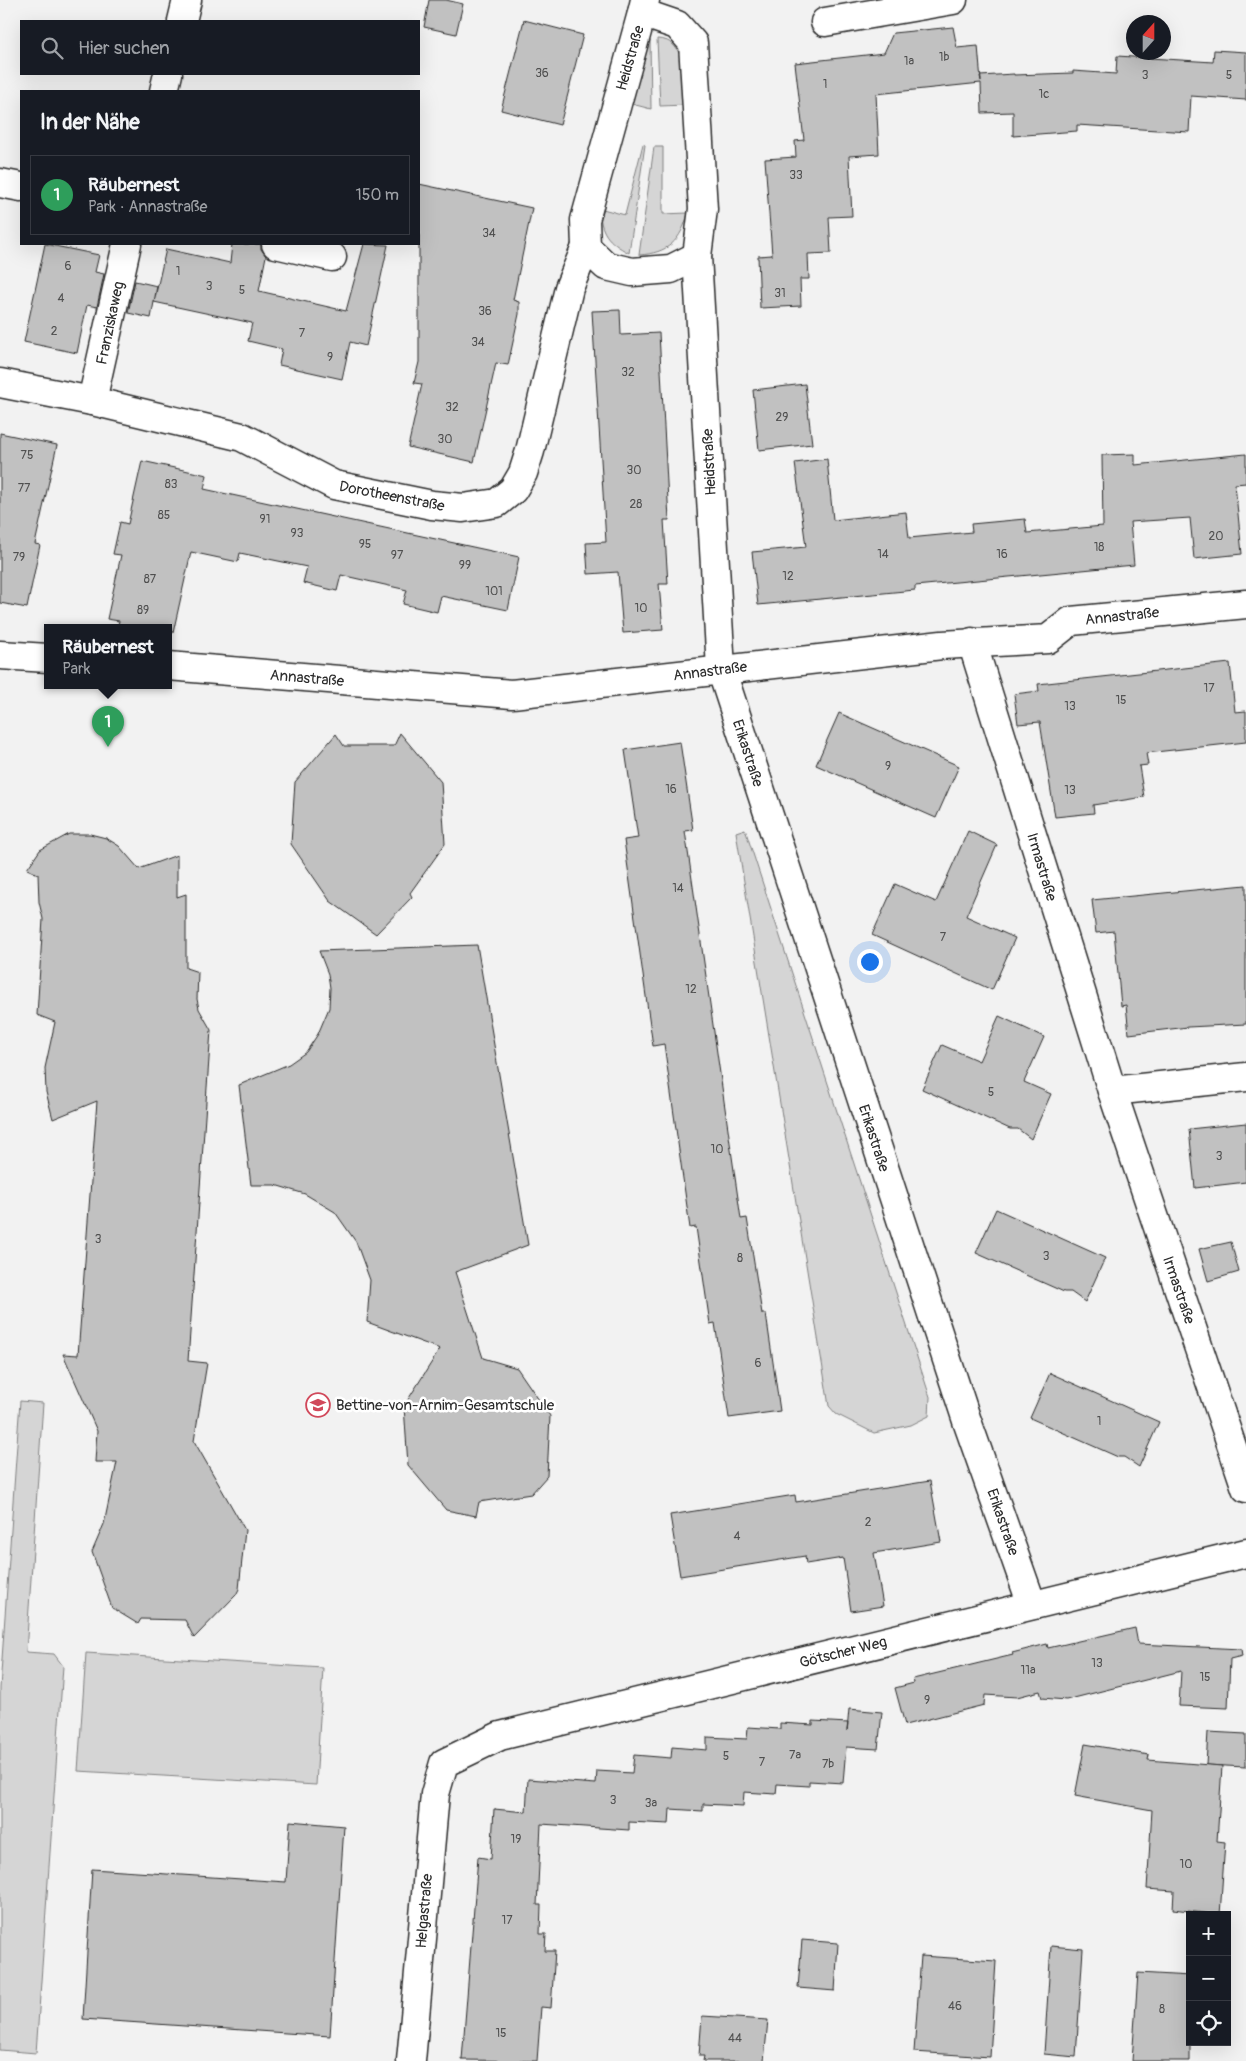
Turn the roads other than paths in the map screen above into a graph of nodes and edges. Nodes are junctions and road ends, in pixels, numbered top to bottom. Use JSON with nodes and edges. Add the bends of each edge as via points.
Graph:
{"nodes":[{"id":1,"x":187,"y":0,"type":"edge"},
{"id":2,"x":953,"y":0,"type":"edge"},
{"id":3,"x":644,"y":6,"type":"edge"},
{"id":4,"x":182,"y":20,"type":"edge"},
{"id":5,"x":825,"y":22,"type":"dead end"},
{"id":6,"x":168,"y":75,"type":"edge"},
{"id":7,"x":164,"y":90,"type":"edge"},
{"id":8,"x":0,"y":183,"type":"edge"},
{"id":9,"x":20,"y":187,"type":"edge"},
{"id":10,"x":127,"y":245,"type":"edge"},
{"id":11,"x":280,"y":245,"type":"edge"},
{"id":12,"x":586,"y":247,"type":"junction"},
{"id":13,"x":697,"y":256,"type":"junction"},
{"id":14,"x":332,"y":257,"type":"dead end"},
{"id":15,"x":0,"y":383,"type":"edge"},
{"id":16,"x":92,"y":401,"type":"junction"},
{"id":17,"x":1246,"y":604,"type":"edge"},
{"id":18,"x":972,"y":642,"type":"junction"},
{"id":19,"x":0,"y":655,"type":"edge"},
{"id":20,"x":44,"y":658,"type":"edge"},
{"id":21,"x":172,"y":666,"type":"edge"},
{"id":22,"x":721,"y":669,"type":"junction"},
{"id":23,"x":1246,"y":1077,"type":"edge"},
{"id":24,"x":1112,"y":1092,"type":"junction"},
{"id":25,"x":1246,"y":1488,"type":"edge"},
{"id":26,"x":1246,"y":1552,"type":"edge"},
{"id":27,"x":1032,"y":1605,"type":"junction"},
{"id":28,"x":444,"y":1763,"type":"joint"},
{"id":29,"x":410,"y":2061,"type":"edge"}],
"edges":[{"from":1,"to":4,"type":"street"},
{"from":2,"to":5,"type":"street"},
{"from":3,"to":12,"type":"street","name":"Heidstraße","via":[[585,220]]},
{"from":3,"to":13,"type":"street","name":"Heidstraße","via":[[677,25],[693,42],[703,209]]},
{"from":6,"to":7,"type":"street"},
{"from":8,"to":9,"type":"street"},
{"from":10,"to":16,"type":"street","name":"Franziskaweg"},
{"from":11,"to":14,"type":"street"},
{"from":12,"to":13,"type":"street","via":[[606,266],[632,272],[671,269]]},
{"from":12,"to":16,"type":"street","name":"Dorotheenstraße","via":[[569,288],[530,451],[513,490],[497,503],[463,508],[432,505],[334,485],[242,437]]},
{"from":13,"to":22,"type":"street","name":"Heidstraße"},
{"from":15,"to":16,"type":"street","name":"Dorotheenstraße"},
{"from":17,"to":18,"type":"street","name":"Annastraße","via":[[1071,621],[1048,639]]},
{"from":18,"to":22,"type":"street","name":"Annastraße"},
{"from":18,"to":24,"type":"street","name":"Irmastraße"},
{"from":19,"to":20,"type":"street"},
{"from":21,"to":22,"type":"street","name":"Annastraße","via":[[512,694]]},
{"from":22,"to":27,"type":"street","name":"Erikastraße","via":[[967,1421]]},
{"from":23,"to":24,"type":"street"},
{"from":24,"to":25,"type":"street","name":"Irmastraße"},
{"from":26,"to":27,"type":"street","name":"Götscher Weg"},
{"from":27,"to":28,"type":"street","name":"Götscher Weg","via":[[500,1736]]},
{"from":28,"to":29,"type":"street","name":"Helgastraße","via":[[435,1794]]}]}
